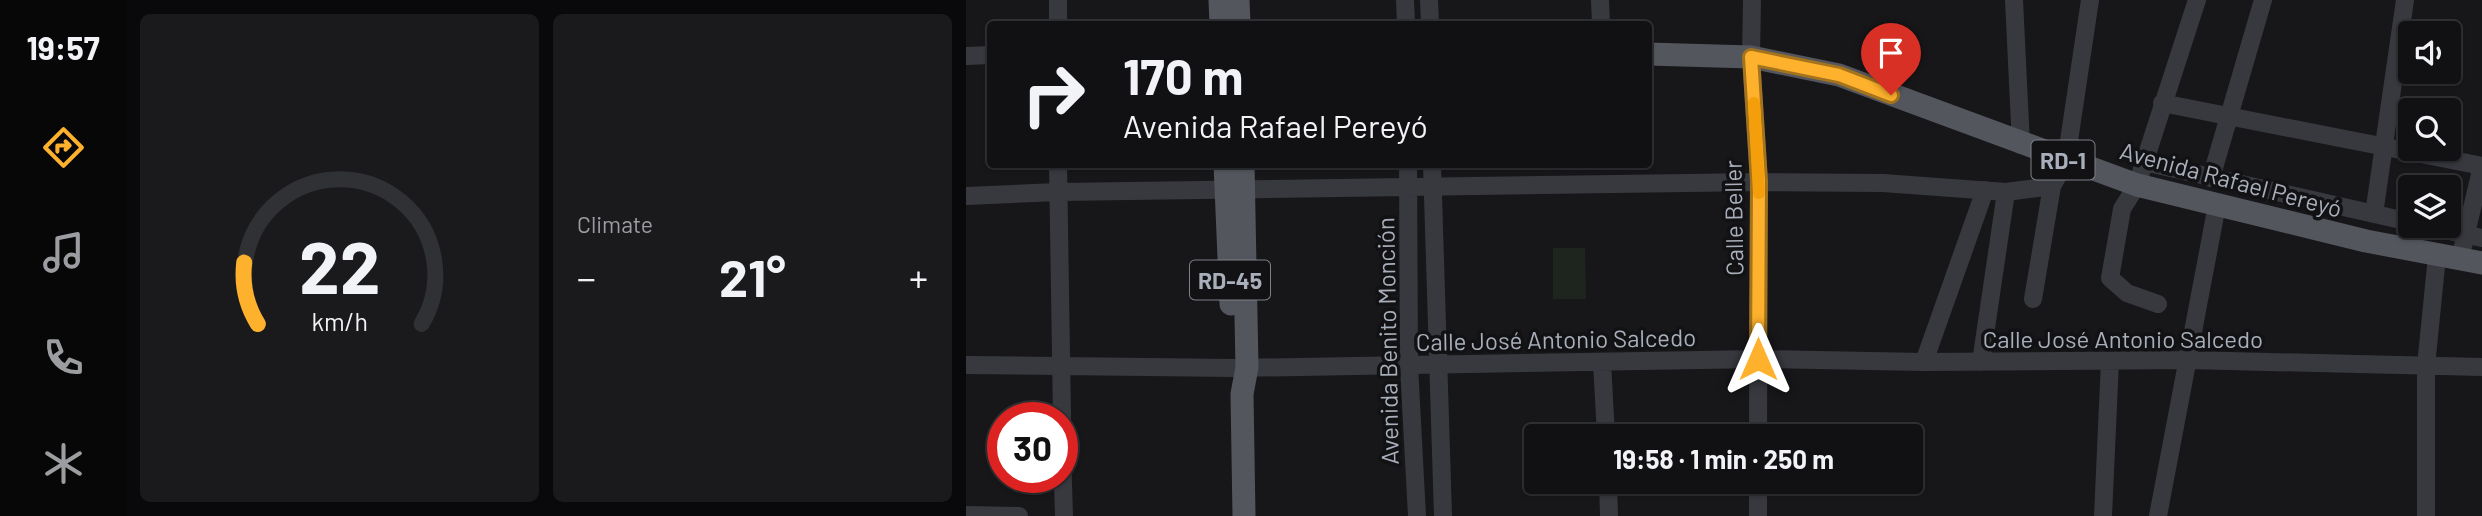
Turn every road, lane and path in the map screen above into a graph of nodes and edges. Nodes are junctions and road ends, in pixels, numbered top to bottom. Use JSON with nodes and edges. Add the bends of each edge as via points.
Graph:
{"nodes":[{"id":1,"x":1058,"y":0,"type":"edge"},
{"id":2,"x":1220,"y":0,"type":"edge"},
{"id":3,"x":1238,"y":0,"type":"edge"},
{"id":4,"x":1405,"y":0,"type":"edge"},
{"id":5,"x":1429,"y":0,"type":"edge"},
{"id":6,"x":1600,"y":0,"type":"edge"},
{"id":7,"x":1752,"y":0,"type":"edge"},
{"id":8,"x":2014,"y":0,"type":"edge"},
{"id":9,"x":2090,"y":0,"type":"edge"},
{"id":10,"x":2197,"y":0,"type":"edge"},
{"id":11,"x":2263,"y":0,"type":"edge"},
{"id":12,"x":2405,"y":0,"type":"edge"},
{"id":13,"x":1058,"y":21,"type":"edge"},
{"id":14,"x":1221,"y":21,"type":"edge"},
{"id":15,"x":1239,"y":21,"type":"edge"},
{"id":16,"x":1406,"y":21,"type":"edge"},
{"id":17,"x":1430,"y":21,"type":"edge"},
{"id":18,"x":1601,"y":21,"type":"edge"},
{"id":19,"x":1652,"y":54,"type":"edge"},
{"id":20,"x":987,"y":55,"type":"edge"},
{"id":21,"x":966,"y":56,"type":"edge"},
{"id":22,"x":1751,"y":57,"type":"junction"},
{"id":23,"x":2162,"y":103,"type":"junction"},
{"id":24,"x":2230,"y":117,"type":"junction"},
{"id":25,"x":2021,"y":145,"type":"junction"},
{"id":26,"x":2385,"y":147,"type":"junction"},
{"id":27,"x":2066,"y":161,"type":"junction"},
{"id":28,"x":2144,"y":162,"type":"junction"},
{"id":29,"x":2482,"y":166,"type":"edge"},
{"id":30,"x":1058,"y":168,"type":"edge"},
{"id":31,"x":1227,"y":168,"type":"edge"},
{"id":32,"x":1242,"y":168,"type":"edge"},
{"id":33,"x":1408,"y":168,"type":"edge"},
{"id":34,"x":1432,"y":168,"type":"edge"},
{"id":35,"x":1607,"y":168,"type":"edge"},
{"id":36,"x":2211,"y":178,"type":"junction"},
{"id":37,"x":1759,"y":181,"type":"junction"},
{"id":38,"x":1608,"y":183,"type":"junction"},
{"id":39,"x":2137,"y":185,"type":"junction"},
{"id":40,"x":2052,"y":186,"type":"junction"},
{"id":41,"x":1408,"y":187,"type":"junction"},
{"id":42,"x":1433,"y":188,"type":"junction"},
{"id":43,"x":1235,"y":189,"type":"junction"},
{"id":44,"x":1985,"y":190,"type":"junction"},
{"id":45,"x":1058,"y":192,"type":"junction"},
{"id":46,"x":2006,"y":192,"type":"junction"},
{"id":47,"x":966,"y":196,"type":"edge"},
{"id":48,"x":2217,"y":205,"type":"junction"},
{"id":49,"x":2374,"y":214,"type":"junction"},
{"id":50,"x":2398,"y":219,"type":"edge"},
{"id":51,"x":2474,"y":236,"type":"edge"},
{"id":52,"x":2437,"y":256,"type":"junction"},
{"id":53,"x":2471,"y":261,"type":"edge"},
{"id":54,"x":2034,"y":299,"type":"dead end"},
{"id":55,"x":2158,"y":303,"type":"dead end"},
{"id":56,"x":1758,"y":359,"type":"junction"},
{"id":57,"x":2110,"y":360,"type":"junction"},
{"id":58,"x":2188,"y":360,"type":"junction"},
{"id":59,"x":1602,"y":362,"type":"junction"},
{"id":60,"x":1924,"y":362,"type":"junction"},
{"id":61,"x":1981,"y":362,"type":"junction"},
{"id":62,"x":966,"y":365,"type":"edge"},
{"id":63,"x":1060,"y":365,"type":"junction"},
{"id":64,"x":1409,"y":366,"type":"junction"},
{"id":65,"x":1440,"y":366,"type":"junction"},
{"id":66,"x":2426,"y":366,"type":"junction"},
{"id":67,"x":1241,"y":367,"type":"junction"},
{"id":68,"x":2482,"y":367,"type":"edge"},
{"id":69,"x":1061,"y":402,"type":"edge"},
{"id":70,"x":1605,"y":424,"type":"edge"},
{"id":71,"x":1758,"y":424,"type":"edge"},
{"id":72,"x":1063,"y":493,"type":"edge"},
{"id":73,"x":1608,"y":494,"type":"edge"},
{"id":74,"x":1758,"y":494,"type":"edge"},
{"id":75,"x":966,"y":515,"type":"edge"},
{"id":76,"x":1019,"y":516,"type":"edge"},
{"id":77,"x":1063,"y":516,"type":"edge"},
{"id":78,"x":1244,"y":516,"type":"edge"},
{"id":79,"x":1417,"y":516,"type":"edge"},
{"id":80,"x":1443,"y":516,"type":"edge"},
{"id":81,"x":1609,"y":516,"type":"edge"},
{"id":82,"x":1758,"y":516,"type":"edge"},
{"id":83,"x":2103,"y":516,"type":"edge"},
{"id":84,"x":2158,"y":516,"type":"edge"},
{"id":85,"x":2426,"y":516,"type":"edge"}],
"edges":[{"from":1,"to":13,"type":"street"},
{"from":2,"to":14,"type":"main road"},
{"from":3,"to":15,"type":"main road"},
{"from":4,"to":16,"type":"street"},
{"from":5,"to":17,"type":"street"},
{"from":6,"to":18,"type":"street"},
{"from":7,"to":22,"type":"street","name":"Calle Beller"},
{"from":8,"to":25,"type":"street"},
{"from":9,"to":27,"type":"street"},
{"from":10,"to":23,"type":"street"},
{"from":11,"to":24,"type":"street"},
{"from":12,"to":26,"type":"street"},
{"from":19,"to":22,"type":"main road","name":"Avenida Rafael Pereyó","number":"RD-1"},
{"from":20,"to":21,"type":"street"},
{"from":22,"to":25,"type":"main road","name":"Avenida Rafael Pereyó","number":"RD-1","via":[[1839,75]]},
{"from":22,"to":37,"type":"street","name":"Calle Beller"},
{"from":23,"to":24,"type":"street"},
{"from":23,"to":28,"type":"street"},
{"from":24,"to":26,"type":"street"},
{"from":24,"to":36,"type":"street"},
{"from":25,"to":27,"type":"main road","name":"Avenida Rafael Pereyó","number":"RD-1"},
{"from":26,"to":29,"type":"street"},
{"from":26,"to":49,"type":"street"},
{"from":27,"to":39,"type":"main road","name":"Avenida Rafael Pereyó","number":"RD-1"},
{"from":27,"to":40,"type":"street"},
{"from":28,"to":36,"type":"street"},
{"from":28,"to":39,"type":"street"},
{"from":29,"to":51,"type":"street"},
{"from":30,"to":45,"type":"street"},
{"from":31,"to":43,"type":"main road","number":"RD-45"},
{"from":32,"to":43,"type":"main road","number":"RD-45"},
{"from":33,"to":41,"type":"street","name":"Avenida Benito Monción"},
{"from":34,"to":42,"type":"street","name":"Avenida Benito Monción"},
{"from":35,"to":38,"type":"street"},
{"from":36,"to":49,"type":"street"},
{"from":37,"to":38,"type":"street"},
{"from":37,"to":44,"type":"street"},
{"from":37,"to":56,"type":"street","name":"Calle Beller"},
{"from":38,"to":42,"type":"street"},
{"from":39,"to":48,"type":"main road","name":"Avenida Rafael Pereyó","number":"RD-1"},
{"from":39,"to":55,"type":"street","via":[[2122,209],[2110,278],[2127,293]]},
{"from":40,"to":46,"type":"street"},
{"from":40,"to":54,"type":"street"},
{"from":41,"to":42,"type":"street"},
{"from":41,"to":43,"type":"street"},
{"from":41,"to":64,"type":"street","name":"Avenida Benito Monción"},
{"from":42,"to":65,"type":"street","name":"Avenida Benito Monción"},
{"from":43,"to":45,"type":"street"},
{"from":43,"to":67,"type":"main road","number":"RD-45"},
{"from":44,"to":46,"type":"street"},
{"from":44,"to":60,"type":"street"},
{"from":45,"to":47,"type":"street"},
{"from":45,"to":63,"type":"street"},
{"from":46,"to":61,"type":"street"},
{"from":48,"to":52,"type":"main road","name":"Avenida Rafael Pereyó","number":"RD-1"},
{"from":48,"to":58,"type":"street"},
{"from":49,"to":50,"type":"street"},
{"from":51,"to":53,"type":"street"},
{"from":52,"to":53,"type":"main road","name":"Avenida Rafael Pereyó","number":"RD-1"},
{"from":52,"to":66,"type":"street"},
{"from":56,"to":59,"type":"street","name":"Calle José Antonio Salcedo"},
{"from":56,"to":60,"type":"street","name":"Calle José Antonio Salcedo"},
{"from":56,"to":71,"type":"street","name":"Calle Beller"},
{"from":57,"to":58,"type":"street","name":"Calle José Antonio Salcedo"},
{"from":57,"to":61,"type":"street","name":"Calle José Antonio Salcedo"},
{"from":57,"to":83,"type":"street"},
{"from":58,"to":66,"type":"street","name":"Calle José Antonio Salcedo"},
{"from":58,"to":84,"type":"street"},
{"from":59,"to":65,"type":"street","name":"Calle José Antonio Salcedo"},
{"from":59,"to":70,"type":"street"},
{"from":60,"to":61,"type":"street","name":"Calle José Antonio Salcedo"},
{"from":62,"to":63,"type":"street","name":"Calle José Antonio Salcedo"},
{"from":63,"to":67,"type":"street","name":"Calle José Antonio Salcedo"},
{"from":63,"to":69,"type":"street"},
{"from":64,"to":65,"type":"street","name":"Calle José Antonio Salcedo"},
{"from":64,"to":67,"type":"street","name":"Calle José Antonio Salcedo"},
{"from":64,"to":79,"type":"street","name":"Avenida Benito Monción"},
{"from":65,"to":80,"type":"street","name":"Avenida Benito Monción"},
{"from":66,"to":68,"type":"street","name":"Calle José Antonio Salcedo"},
{"from":66,"to":85,"type":"street"},
{"from":67,"to":78,"type":"main road","number":"RD-45"},
{"from":72,"to":77,"type":"street"},
{"from":73,"to":81,"type":"street"},
{"from":74,"to":82,"type":"street"},
{"from":75,"to":76,"type":"street"}]}
